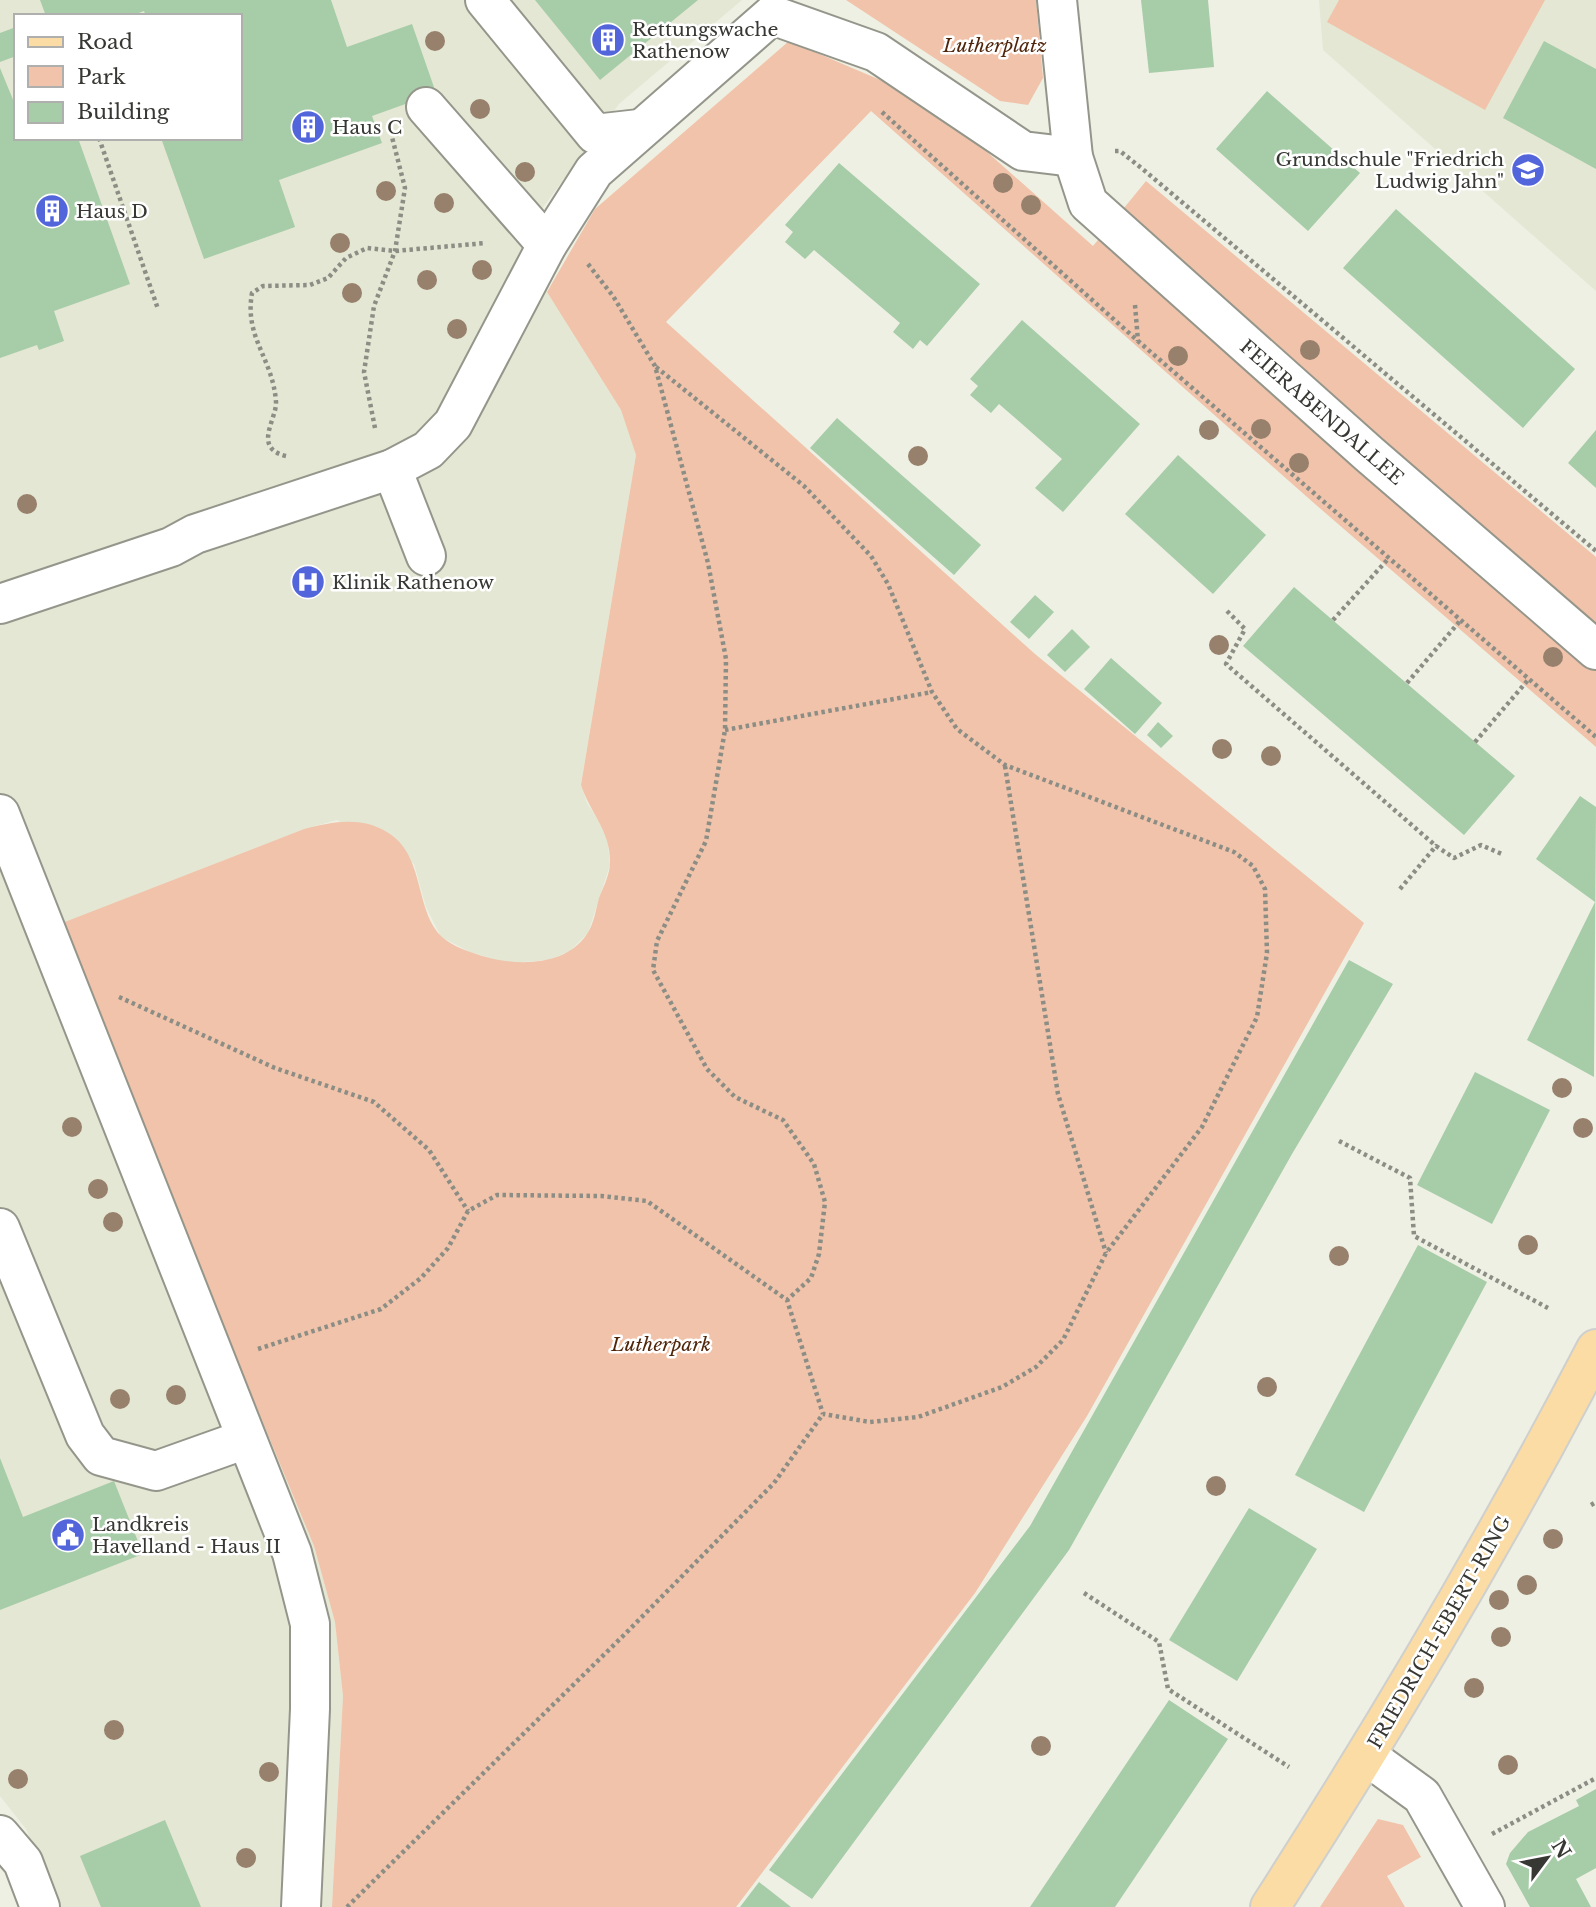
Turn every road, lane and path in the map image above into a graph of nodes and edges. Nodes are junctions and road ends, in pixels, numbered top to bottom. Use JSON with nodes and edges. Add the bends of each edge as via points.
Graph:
{"nodes":[{"id":1,"x":485,"y":0,"type":"edge"},
{"id":2,"x":1058,"y":0,"type":"edge"},
{"id":3,"x":873,"y":104,"type":"dead end"},
{"id":4,"x":426,"y":107,"type":"joint"},
{"id":5,"x":639,"y":129,"type":"junction"},
{"id":6,"x":100,"y":140,"type":"edge"},
{"id":7,"x":1073,"y":157,"type":"junction"},
{"id":8,"x":547,"y":245,"type":"junction"},
{"id":9,"x":395,"y":251,"type":"junction"},
{"id":10,"x":1134,"y":296,"type":"dead end"},
{"id":11,"x":158,"y":309,"type":"dead end"},
{"id":12,"x":1138,"y":341,"type":"junction"},
{"id":13,"x":655,"y":366,"type":"junction"},
{"id":14,"x":375,"y":429,"type":"junction"},
{"id":15,"x":363,"y":433,"type":"dead end"},
{"id":16,"x":293,"y":457,"type":"dead end"},
{"id":17,"x":392,"y":469,"type":"junction"},
{"id":18,"x":1596,"y":551,"type":"edge"},
{"id":19,"x":426,"y":556,"type":"dead end"},
{"id":20,"x":1388,"y":559,"type":"junction"},
{"id":21,"x":0,"y":604,"type":"edge"},
{"id":22,"x":1227,"y":611,"type":"dead end"},
{"id":23,"x":1333,"y":620,"type":"dead end"},
{"id":24,"x":1460,"y":621,"type":"junction"},
{"id":25,"x":1596,"y":650,"type":"edge"},
{"id":26,"x":1528,"y":680,"type":"junction"},
{"id":27,"x":1407,"y":683,"type":"dead end"},
{"id":28,"x":932,"y":692,"type":"junction"},
{"id":29,"x":725,"y":730,"type":"junction"},
{"id":30,"x":1596,"y":737,"type":"edge"},
{"id":31,"x":1475,"y":741,"type":"dead end"},
{"id":32,"x":1005,"y":765,"type":"junction"},
{"id":33,"x":0,"y":814,"type":"edge"},
{"id":34,"x":1436,"y":846,"type":"junction"},
{"id":35,"x":1502,"y":854,"type":"dead end"},
{"id":36,"x":1400,"y":888,"type":"dead end"},
{"id":37,"x":61,"y":971,"type":"junction"},
{"id":38,"x":1339,"y":1141,"type":"dead end"},
{"id":39,"x":468,"y":1211,"type":"junction"},
{"id":40,"x":0,"y":1228,"type":"edge"},
{"id":41,"x":1106,"y":1253,"type":"junction"},
{"id":42,"x":787,"y":1300,"type":"junction"},
{"id":43,"x":1548,"y":1308,"type":"dead end"},
{"id":44,"x":1596,"y":1349,"type":"edge"},
{"id":45,"x":217,"y":1361,"type":"junction"},
{"id":46,"x":823,"y":1415,"type":"junction"},
{"id":47,"x":246,"y":1439,"type":"junction"},
{"id":48,"x":1084,"y":1593,"type":"dead end"},
{"id":49,"x":1367,"y":1756,"type":"junction"},
{"id":50,"x":1289,"y":1767,"type":"dead end"},
{"id":51,"x":1596,"y":1778,"type":"edge"},
{"id":52,"x":0,"y":1835,"type":"edge"},
{"id":53,"x":1456,"y":1854,"type":"junction"},
{"id":54,"x":40,"y":1907,"type":"edge"},
{"id":55,"x":301,"y":1907,"type":"edge"},
{"id":56,"x":346,"y":1907,"type":"edge"},
{"id":57,"x":1270,"y":1907,"type":"edge"},
{"id":58,"x":1485,"y":1907,"type":"edge"}],
"edges":[{"from":1,"to":5,"type":"street","via":[[596,134]]},
{"from":2,"to":7,"type":"street","name":"FEIERABENDALLEE"},
{"from":3,"to":12,"type":"path"},
{"from":4,"to":8,"type":"street"},
{"from":4,"to":9,"type":"path","via":[[390,131],[405,188]]},
{"from":5,"to":7,"type":"street","via":[[772,15],[876,52],[1023,151]]},
{"from":5,"to":8,"type":"street","via":[[594,171]]},
{"from":6,"to":11,"type":"path"},
{"from":7,"to":18,"type":"path","via":[[1120,150]]},
{"from":7,"to":25,"type":"street","name":"FEIERABENDALLEE","via":[[1088,203]]},
{"from":8,"to":9,"type":"path","via":[[467,243]]},
{"from":8,"to":13,"type":"path","via":[[586,262]]},
{"from":8,"to":17,"type":"street","via":[[453,424],[428,450]]},
{"from":9,"to":14,"type":"path","via":[[374,306],[364,372]]},
{"from":9,"to":16,"type":"path","via":[[367,248],[346,258],[328,278],[310,285],[263,286],[252,293],[248,314],[265,355],[276,404],[267,427],[270,444],[278,454]]},
{"from":10,"to":12,"type":"path"},
{"from":12,"to":20,"type":"path"},
{"from":13,"to":28,"type":"path","via":[[804,486],[871,556],[888,584]]},
{"from":13,"to":29,"type":"path","via":[[708,562],[726,659]]},
{"from":14,"to":15,"type":"path"},
{"from":14,"to":17,"type":"path"},
{"from":17,"to":19,"type":"street"},
{"from":17,"to":21,"type":"street"},
{"from":20,"to":23,"type":"path"},
{"from":20,"to":24,"type":"path"},
{"from":22,"to":34,"type":"path","via":[[1245,629],[1226,664]]},
{"from":24,"to":26,"type":"path"},
{"from":24,"to":27,"type":"path"},
{"from":26,"to":30,"type":"path"},
{"from":26,"to":31,"type":"path"},
{"from":28,"to":29,"type":"path"},
{"from":28,"to":32,"type":"path","via":[[957,729]]},
{"from":29,"to":42,"type":"path","via":[[706,841],[657,941],[653,970],[707,1069],[735,1097],[783,1120],[814,1164],[825,1202],[819,1254],[811,1278]]},
{"from":32,"to":41,"type":"path","via":[[1058,1094]]},
{"from":32,"to":41,"type":"path","via":[[1234,852],[1253,866],[1265,888],[1267,953],[1257,1017],[1202,1127]]},
{"from":33,"to":37,"type":"street"},
{"from":34,"to":35,"type":"path","via":[[1454,858],[1481,845]]},
{"from":34,"to":36,"type":"path"},
{"from":37,"to":39,"type":"path","via":[[275,1068],[374,1102],[429,1150]]},
{"from":37,"to":45,"type":"street"},
{"from":38,"to":43,"type":"path","via":[[1410,1178],[1414,1236]]},
{"from":39,"to":42,"type":"path","via":[[497,1195],[647,1201]]},
{"from":39,"to":45,"type":"path","via":[[449,1248],[421,1278],[381,1309]]},
{"from":40,"to":47,"type":"street","via":[[85,1435],[102,1456],[156,1471]]},
{"from":41,"to":46,"type":"path","via":[[1063,1340],[1035,1367],[1002,1387],[918,1417],[870,1422]]},
{"from":42,"to":46,"type":"path"},
{"from":44,"to":49,"type":"main road","name":"FRIEDRICH-EBERT-RING","via":[[1449,1620]]},
{"from":45,"to":47,"type":"street"},
{"from":46,"to":56,"type":"path","via":[[774,1483]]},
{"from":47,"to":55,"type":"street","via":[[292,1553],[310,1624]]},
{"from":48,"to":50,"type":"path","via":[[1159,1642],[1168,1689]]},
{"from":49,"to":53,"type":"street","via":[[1422,1796]]},
{"from":49,"to":57,"type":"main road","name":"FRIEDRICH-EBERT-RING"},
{"from":51,"to":53,"type":"path"},
{"from":52,"to":54,"type":"street","via":[[23,1862]]},
{"from":53,"to":58,"type":"street"}]}
